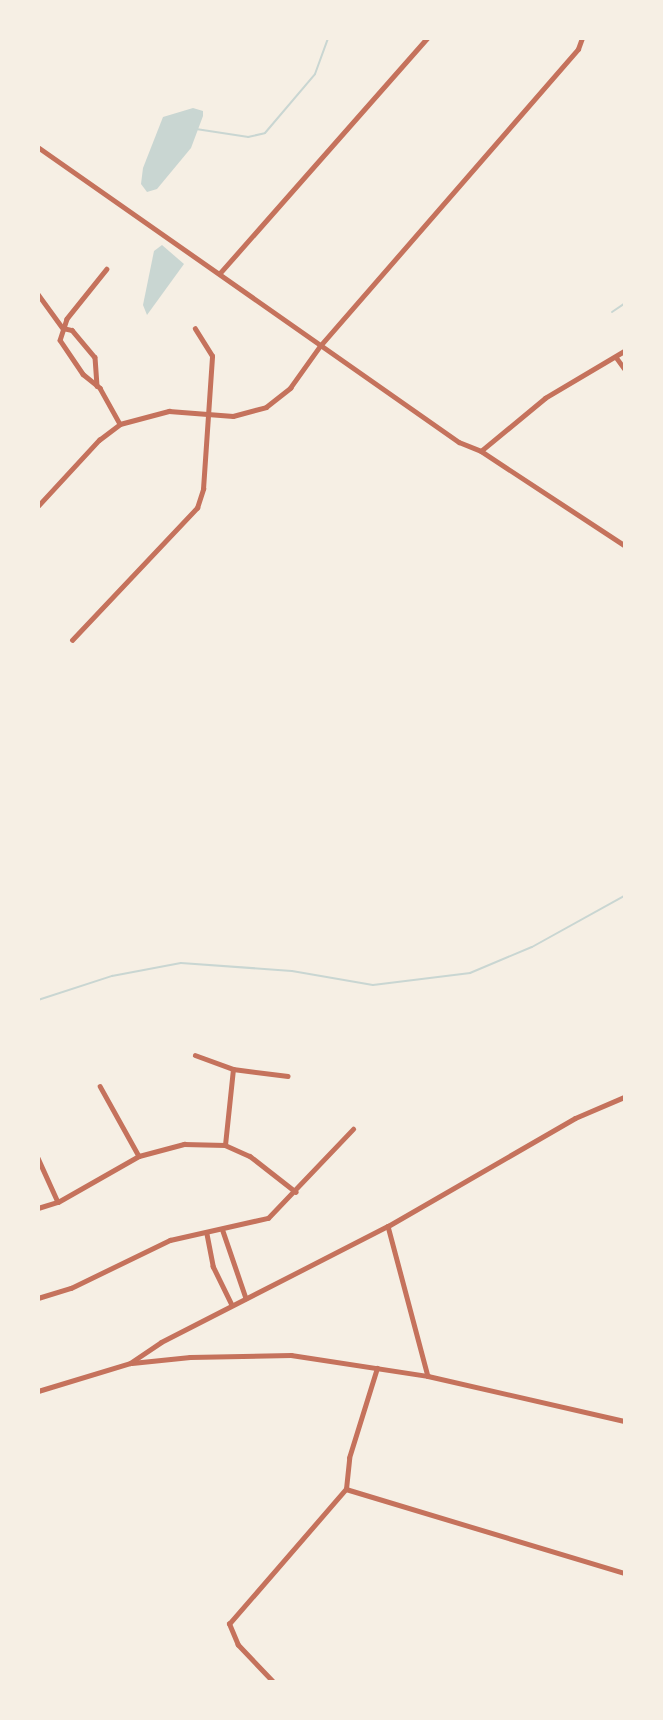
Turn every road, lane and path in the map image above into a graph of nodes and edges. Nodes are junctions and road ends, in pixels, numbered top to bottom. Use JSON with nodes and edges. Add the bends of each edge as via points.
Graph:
{"nodes":[{"id":1,"x":428,"y":38,"type":"edge"},
{"id":2,"x":582,"y":38,"type":"edge"},
{"id":3,"x":38,"y":146,"type":"edge"},
{"id":4,"x":107,"y":270,"type":"dead end"},
{"id":5,"x":219,"y":273,"type":"junction"},
{"id":6,"x":38,"y":294,"type":"edge"},
{"id":7,"x":63,"y":328,"type":"junction"},
{"id":8,"x":195,"y":329,"type":"dead end"},
{"id":9,"x":320,"y":346,"type":"junction"},
{"id":10,"x":625,"y":351,"type":"edge"},
{"id":11,"x":616,"y":356,"type":"junction"},
{"id":12,"x":625,"y":368,"type":"edge"},
{"id":13,"x":97,"y":386,"type":"junction"},
{"id":14,"x":208,"y":415,"type":"junction"},
{"id":15,"x":120,"y":424,"type":"junction"},
{"id":16,"x":481,"y":450,"type":"junction"},
{"id":17,"x":38,"y":506,"type":"edge"},
{"id":18,"x":625,"y":545,"type":"edge"},
{"id":19,"x":72,"y":640,"type":"dead end"},
{"id":20,"x":195,"y":1055,"type":"dead end"},
{"id":21,"x":233,"y":1069,"type":"junction"},
{"id":22,"x":288,"y":1076,"type":"dead end"},
{"id":23,"x":100,"y":1086,"type":"dead end"},
{"id":24,"x":625,"y":1097,"type":"edge"},
{"id":25,"x":353,"y":1129,"type":"dead end"},
{"id":26,"x":225,"y":1145,"type":"junction"},
{"id":27,"x":139,"y":1156,"type":"junction"},
{"id":28,"x":38,"y":1158,"type":"edge"},
{"id":29,"x":296,"y":1192,"type":"junction"},
{"id":30,"x":58,"y":1202,"type":"junction"},
{"id":31,"x":38,"y":1208,"type":"edge"},
{"id":32,"x":388,"y":1226,"type":"junction"},
{"id":33,"x":223,"y":1231,"type":"junction"},
{"id":34,"x":207,"y":1234,"type":"junction"},
{"id":35,"x":38,"y":1298,"type":"edge"},
{"id":36,"x":246,"y":1298,"type":"junction"},
{"id":37,"x":232,"y":1305,"type":"junction"},
{"id":38,"x":130,"y":1363,"type":"junction"},
{"id":39,"x":377,"y":1368,"type":"junction"},
{"id":40,"x":428,"y":1376,"type":"junction"},
{"id":41,"x":38,"y":1391,"type":"edge"},
{"id":42,"x":625,"y":1421,"type":"edge"},
{"id":43,"x":346,"y":1489,"type":"junction"},
{"id":44,"x":625,"y":1573,"type":"edge"},
{"id":45,"x":272,"y":1682,"type":"edge"}],
"edges":[{"from":1,"to":5,"type":"street"},
{"from":2,"to":9,"type":"street","via":[[569,59]]},
{"from":3,"to":5,"type":"street"},
{"from":4,"to":7,"type":"street"},
{"from":5,"to":9,"type":"street"},
{"from":6,"to":7,"type":"street"},
{"from":7,"to":13,"type":"street","via":[[60,340],[67,354]]},
{"from":7,"to":13,"type":"street","via":[[72,330],[95,357]]},
{"from":8,"to":14,"type":"street","via":[[212,356]]},
{"from":9,"to":14,"type":"street","via":[[290,388],[266,407],[233,416]]},
{"from":9,"to":16,"type":"street","via":[[459,442]]},
{"from":10,"to":11,"type":"street"},
{"from":11,"to":12,"type":"street"},
{"from":11,"to":16,"type":"street","via":[[545,398]]},
{"from":13,"to":15,"type":"street"},
{"from":14,"to":15,"type":"street","via":[[169,411]]},
{"from":14,"to":19,"type":"street","via":[[203,489],[197,508]]},
{"from":15,"to":17,"type":"street","via":[[99,440]]},
{"from":16,"to":18,"type":"street"},
{"from":20,"to":21,"type":"street"},
{"from":21,"to":22,"type":"street"},
{"from":21,"to":26,"type":"street"},
{"from":23,"to":27,"type":"street"},
{"from":24,"to":32,"type":"street","via":[[575,1118]]},
{"from":25,"to":29,"type":"street"},
{"from":26,"to":27,"type":"street","via":[[184,1144]]},
{"from":26,"to":29,"type":"street","via":[[250,1156]]},
{"from":27,"to":30,"type":"street"},
{"from":28,"to":30,"type":"street"},
{"from":29,"to":33,"type":"street","via":[[268,1217]]},
{"from":30,"to":31,"type":"street"},
{"from":32,"to":36,"type":"street"},
{"from":32,"to":40,"type":"street"},
{"from":33,"to":34,"type":"street"},
{"from":33,"to":36,"type":"street"},
{"from":34,"to":35,"type":"street","via":[[170,1240],[71,1288]]},
{"from":34,"to":37,"type":"street","via":[[213,1266]]},
{"from":36,"to":37,"type":"street"},
{"from":37,"to":38,"type":"street"},
{"from":38,"to":39,"type":"street","via":[[291,1355]]},
{"from":38,"to":41,"type":"street"},
{"from":39,"to":40,"type":"street"},
{"from":39,"to":43,"type":"street","via":[[349,1458]]},
{"from":40,"to":42,"type":"street"},
{"from":43,"to":44,"type":"street"},
{"from":43,"to":45,"type":"street","via":[[229,1624],[239,1645]]}]}
